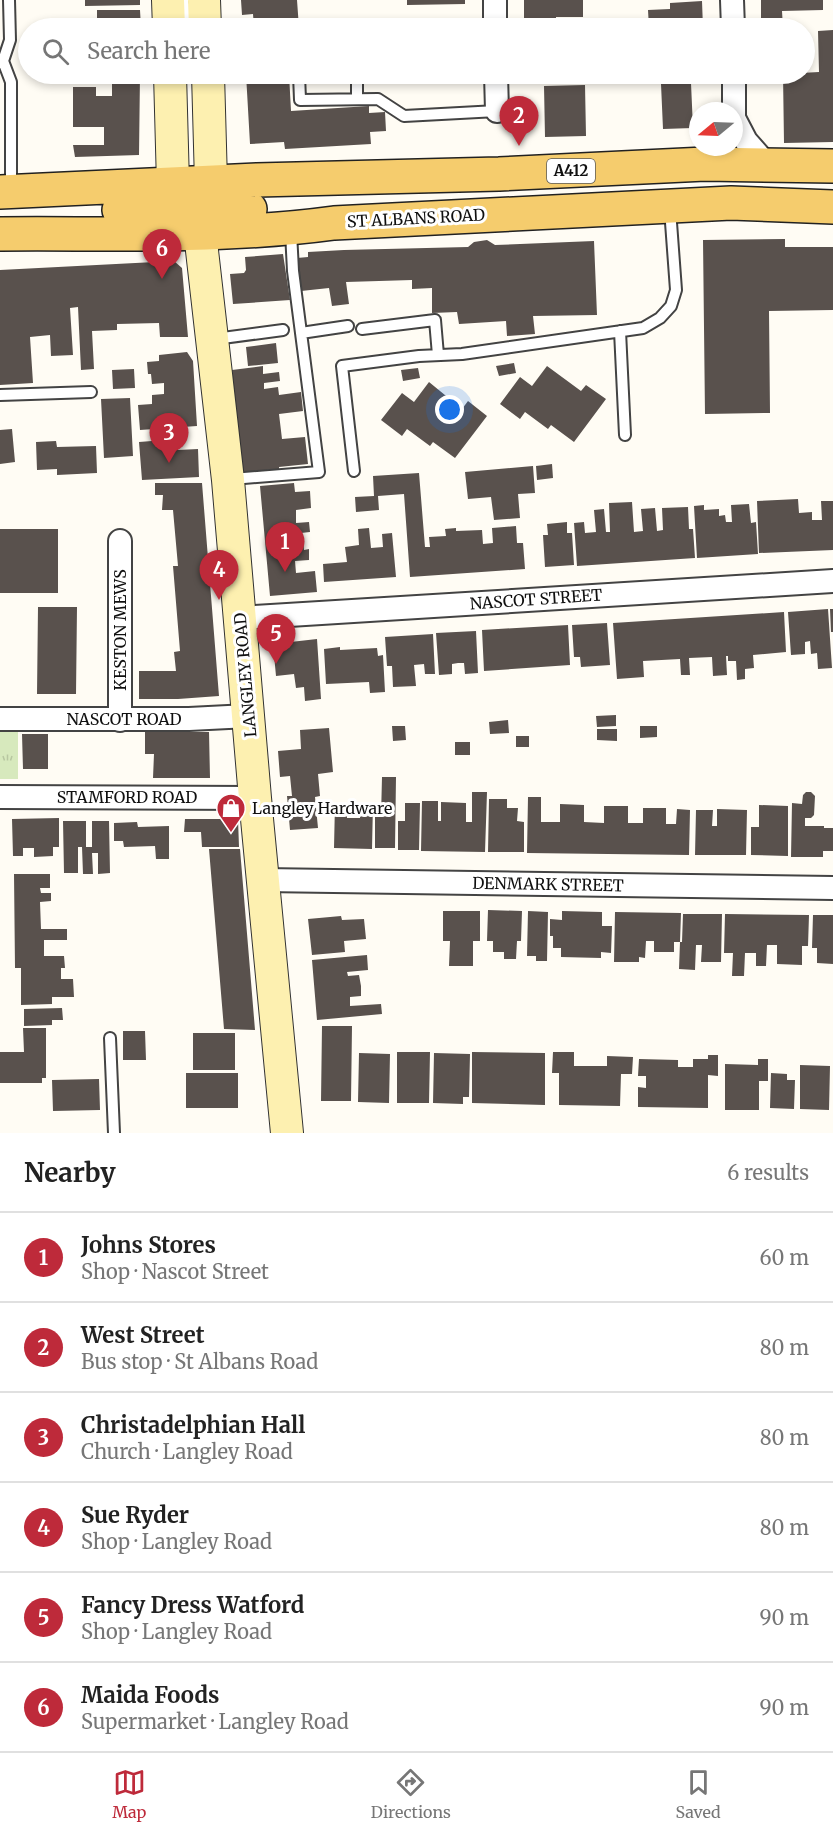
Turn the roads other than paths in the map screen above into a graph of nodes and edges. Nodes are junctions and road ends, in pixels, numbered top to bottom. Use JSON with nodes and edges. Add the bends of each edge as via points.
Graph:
{"nodes":[{"id":1,"x":9,"y":0,"type":"edge"},
{"id":2,"x":168,"y":0,"type":"edge"},
{"id":3,"x":183,"y":0,"type":"edge"},
{"id":4,"x":204,"y":0,"type":"edge"},
{"id":5,"x":495,"y":0,"type":"edge"},
{"id":6,"x":732,"y":0,"type":"edge"},
{"id":7,"x":168,"y":18,"type":"edge"},
{"id":8,"x":187,"y":18,"type":"edge"},
{"id":9,"x":205,"y":18,"type":"edge"},
{"id":10,"x":495,"y":18,"type":"edge"},
{"id":11,"x":733,"y":18,"type":"edge"},
{"id":12,"x":2,"y":62,"type":"edge"},
{"id":13,"x":172,"y":84,"type":"edge"},
{"id":14,"x":207,"y":84,"type":"edge"},
{"id":15,"x":299,"y":84,"type":"edge"},
{"id":16,"x":357,"y":84,"type":"edge"},
{"id":17,"x":496,"y":84,"type":"edge"},
{"id":18,"x":734,"y":84,"type":"edge"},
{"id":19,"x":357,"y":99,"type":"junction"},
{"id":20,"x":734,"y":102,"type":"edge"},
{"id":21,"x":497,"y":111,"type":"joint"},
{"id":22,"x":743,"y":135,"type":"edge"},
{"id":23,"x":712,"y":156,"type":"edge"},
{"id":24,"x":779,"y":166,"type":"junction"},
{"id":25,"x":833,"y":166,"type":"edge"},
{"id":26,"x":833,"y":183,"type":"edge"},
{"id":27,"x":6,"y":192,"type":"edge"},
{"id":28,"x":195,"y":203,"type":"junction"},
{"id":29,"x":669,"y":205,"type":"junction"},
{"id":30,"x":833,"y":207,"type":"edge"},
{"id":31,"x":334,"y":223,"type":"junction"},
{"id":32,"x":291,"y":228,"type":"junction"},
{"id":33,"x":0,"y":234,"type":"edge"},
{"id":34,"x":348,"y":326,"type":"dead end"},
{"id":35,"x":362,"y":329,"type":"dead end"},
{"id":36,"x":283,"y":330,"type":"dead end"},
{"id":37,"x":620,"y":331,"type":"junction"},
{"id":38,"x":301,"y":333,"type":"junction"},
{"id":39,"x":212,"y":340,"type":"junction"},
{"id":40,"x":438,"y":355,"type":"junction"},
{"id":41,"x":91,"y":392,"type":"dead end"},
{"id":42,"x":0,"y":395,"type":"edge"},
{"id":43,"x":625,"y":435,"type":"dead end"},
{"id":44,"x":354,"y":471,"type":"dead end"},
{"id":45,"x":228,"y":480,"type":"junction"},
{"id":46,"x":120,"y":541,"type":"dead end"},
{"id":47,"x":833,"y":581,"type":"edge"},
{"id":48,"x":240,"y":618,"type":"junction"},
{"id":49,"x":248,"y":716,"type":"junction"},
{"id":50,"x":0,"y":719,"type":"edge"},
{"id":51,"x":120,"y":720,"type":"junction"},
{"id":52,"x":0,"y":797,"type":"edge"},
{"id":53,"x":255,"y":798,"type":"junction"},
{"id":54,"x":263,"y":880,"type":"junction"},
{"id":55,"x":833,"y":888,"type":"edge"},
{"id":56,"x":110,"y":1038,"type":"dead end"},
{"id":57,"x":114,"y":1133,"type":"edge"},
{"id":58,"x":287,"y":1133,"type":"edge"}],
"edges":[{"from":1,"to":12,"type":"lane","via":[[10,40]]},
{"from":2,"to":7,"type":"street"},
{"from":3,"to":8,"type":"lane"},
{"from":4,"to":9,"type":"street"},
{"from":5,"to":10,"type":"street"},
{"from":6,"to":11,"type":"street"},
{"from":12,"to":27,"type":"lane","via":[[11,82]]},
{"from":13,"to":28,"type":"street"},
{"from":14,"to":28,"type":"street"},
{"from":15,"to":19,"type":"lane","via":[[300,100]]},
{"from":16,"to":19,"type":"lane"},
{"from":17,"to":21,"type":"street"},
{"from":18,"to":20,"type":"street"},
{"from":19,"to":21,"type":"lane","via":[[378,99],[404,116]]},
{"from":22,"to":24,"type":"street"},
{"from":23,"to":24,"type":"main road","name":"ST ALBANS ROAD","number":"A412"},
{"from":23,"to":28,"type":"main road","name":"ST ALBANS ROAD","number":"A412"},
{"from":24,"to":25,"type":"main road","number":"A412"},
{"from":24,"to":26,"type":"main road","number":"A412"},
{"from":27,"to":28,"type":"main road","name":"ST ALBANS ROAD","number":"A412"},
{"from":28,"to":31,"type":"main road","via":[[306,206]]},
{"from":28,"to":32,"type":"main road","name":"ST ALBANS ROAD","number":"A412"},
{"from":28,"to":33,"type":"main road","name":"ST ALBANS ROAD","number":"A412"},
{"from":28,"to":39,"type":"street","name":"LANGLEY ROAD"},
{"from":29,"to":30,"type":"main road","name":"ST ALBANS ROAD","number":"A412"},
{"from":29,"to":31,"type":"main road","name":"ST ALBANS ROAD","number":"A412"},
{"from":29,"to":37,"type":"lane","via":[[676,290],[671,306],[643,328]]},
{"from":31,"to":32,"type":"main road","name":"ST ALBANS ROAD","number":"A412"},
{"from":32,"to":38,"type":"lane","via":[[292,272]]},
{"from":34,"to":38,"type":"lane"},
{"from":35,"to":40,"type":"lane","via":[[435,320]]},
{"from":36,"to":39,"type":"lane"},
{"from":37,"to":40,"type":"lane"},
{"from":37,"to":43,"type":"lane"},
{"from":38,"to":45,"type":"lane","via":[[319,472]]},
{"from":39,"to":45,"type":"street","name":"LANGLEY ROAD"},
{"from":40,"to":44,"type":"lane","via":[[342,366]]},
{"from":41,"to":42,"type":"lane"},
{"from":45,"to":48,"type":"street","name":"LANGLEY ROAD"},
{"from":46,"to":51,"type":"street","name":"KESTON MEWS"},
{"from":47,"to":48,"type":"street","name":"NASCOT STREET"},
{"from":48,"to":49,"type":"street","name":"LANGLEY ROAD"},
{"from":49,"to":51,"type":"street","name":"NASCOT ROAD"},
{"from":49,"to":53,"type":"street","name":"LANGLEY ROAD"},
{"from":50,"to":51,"type":"street","name":"NASCOT ROAD"},
{"from":52,"to":53,"type":"street","name":"STAMFORD ROAD"},
{"from":53,"to":54,"type":"street","name":"LANGLEY ROAD"},
{"from":54,"to":55,"type":"street","name":"DENMARK STREET"},
{"from":54,"to":58,"type":"street","name":"LANGLEY ROAD"},
{"from":56,"to":57,"type":"lane"}]}
